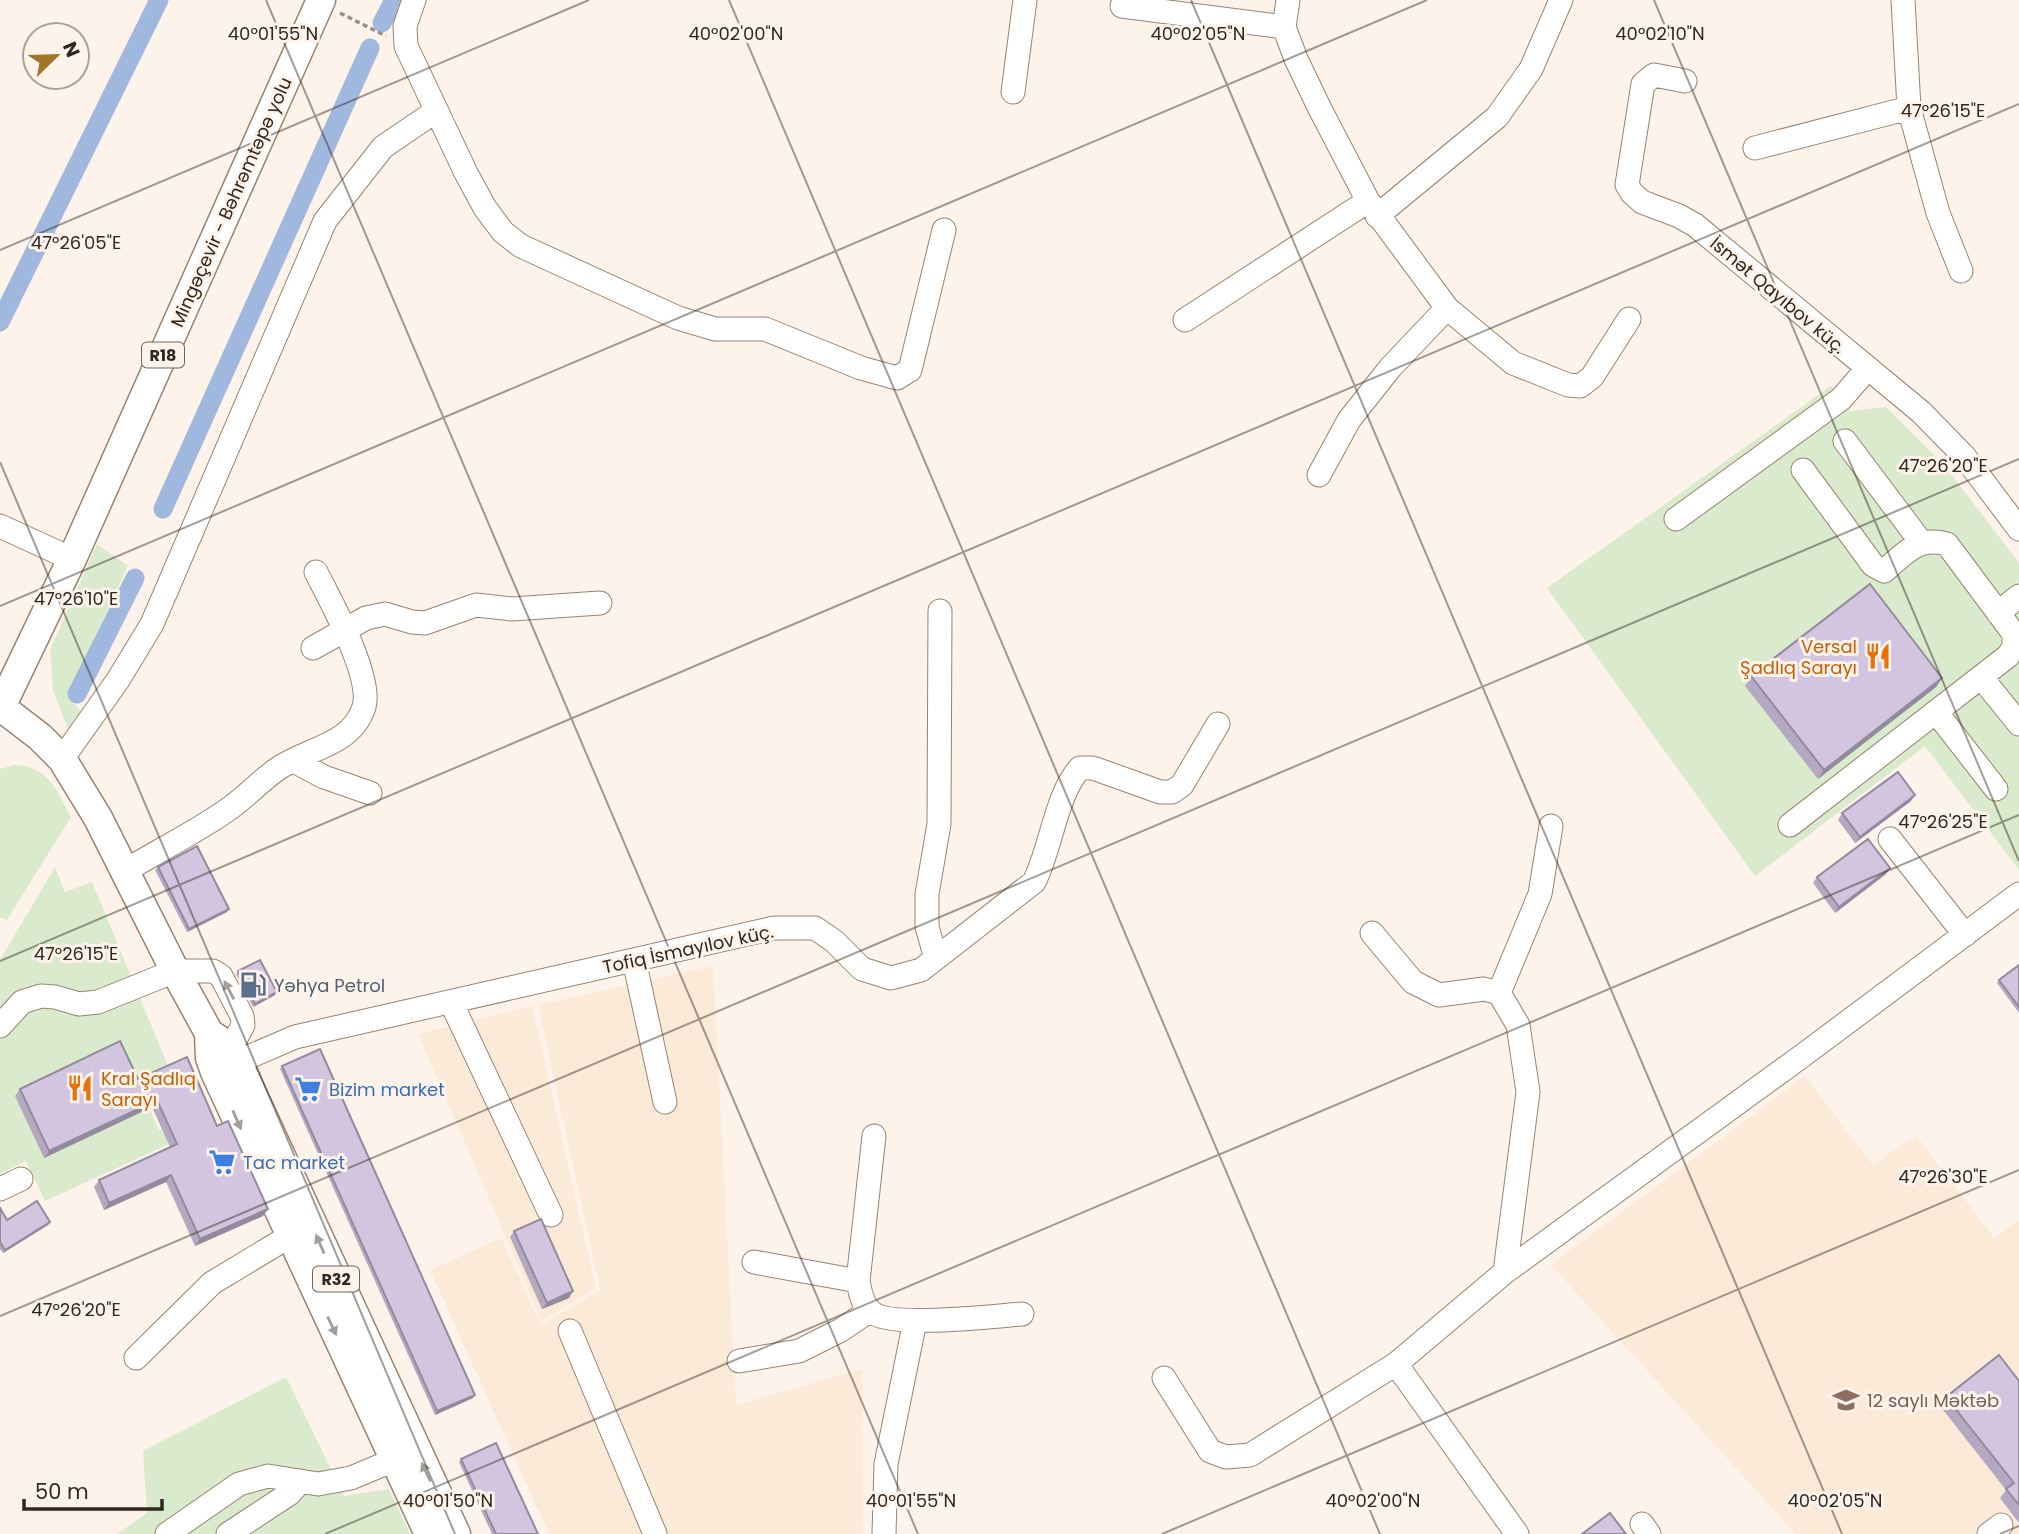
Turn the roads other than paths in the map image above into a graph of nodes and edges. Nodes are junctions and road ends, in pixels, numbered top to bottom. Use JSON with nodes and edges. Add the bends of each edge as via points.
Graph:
{"nodes":[{"id":1,"x":414,"y":0,"type":"edge"},
{"id":2,"x":1025,"y":0,"type":"edge"},
{"id":3,"x":1288,"y":0,"type":"edge"},
{"id":4,"x":1561,"y":0,"type":"edge"},
{"id":5,"x":1903,"y":0,"type":"edge"},
{"id":6,"x":330,"y":6,"type":"edge"},
{"id":7,"x":1122,"y":6,"type":"dead end"},
{"id":8,"x":1283,"y":27,"type":"junction"},
{"id":9,"x":1685,"y":81,"type":"dead end"},
{"id":10,"x":1013,"y":92,"type":"dead end"},
{"id":11,"x":1909,"y":108,"type":"junction"},
{"id":12,"x":436,"y":111,"type":"junction"},
{"id":13,"x":1755,"y":148,"type":"dead end"},
{"id":14,"x":1372,"y":208,"type":"junction"},
{"id":15,"x":944,"y":230,"type":"dead end"},
{"id":16,"x":1961,"y":271,"type":"dead end"},
{"id":17,"x":1447,"y":308,"type":"junction"},
{"id":18,"x":1629,"y":319,"type":"dead end"},
{"id":19,"x":1185,"y":320,"type":"dead end"},
{"id":20,"x":1867,"y":369,"type":"junction"},
{"id":21,"x":1846,"y":441,"type":"dead end"},
{"id":22,"x":1803,"y":470,"type":"dead end"},
{"id":23,"x":1319,"y":475,"type":"dead end"},
{"id":24,"x":1676,"y":519,"type":"dead end"},
{"id":25,"x":0,"y":526,"type":"edge"},
{"id":26,"x":2019,"y":529,"type":"edge"},
{"id":27,"x":1921,"y":542,"type":"junction"},
{"id":28,"x":72,"y":559,"type":"junction"},
{"id":29,"x":316,"y":572,"type":"dead end"},
{"id":30,"x":2019,"y":596,"type":"edge"},
{"id":31,"x":600,"y":603,"type":"dead end"},
{"id":32,"x":940,"y":611,"type":"dead end"},
{"id":33,"x":1998,"y":613,"type":"junction"},
{"id":34,"x":345,"y":629,"type":"junction"},
{"id":35,"x":313,"y":648,"type":"dead end"},
{"id":36,"x":2014,"y":662,"type":"edge"},
{"id":37,"x":1981,"y":677,"type":"junction"},
{"id":38,"x":0,"y":708,"type":"edge"},
{"id":39,"x":1936,"y":712,"type":"junction"},
{"id":40,"x":1218,"y":723,"type":"dead end"},
{"id":41,"x":2019,"y":723,"type":"edge"},
{"id":42,"x":62,"y":759,"type":"junction"},
{"id":43,"x":294,"y":761,"type":"junction"},
{"id":44,"x":1996,"y":789,"type":"dead end"},
{"id":45,"x":370,"y":793,"type":"dead end"},
{"id":46,"x":1790,"y":825,"type":"dead end"},
{"id":47,"x":1551,"y":826,"type":"dead end"},
{"id":48,"x":1890,"y":839,"type":"dead end"},
{"id":49,"x":124,"y":871,"type":"junction"},
{"id":50,"x":2019,"y":894,"type":"edge"},
{"id":51,"x":1372,"y":933,"type":"dead end"},
{"id":52,"x":1965,"y":935,"type":"junction"},
{"id":53,"x":936,"y":958,"type":"junction"},
{"id":54,"x":634,"y":960,"type":"junction"},
{"id":55,"x":175,"y":971,"type":"junction"},
{"id":56,"x":1499,"y":993,"type":"junction"},
{"id":57,"x":451,"y":1002,"type":"junction"},
{"id":58,"x":0,"y":1026,"type":"edge"},
{"id":59,"x":223,"y":1053,"type":"junction"},
{"id":60,"x":665,"y":1102,"type":"dead end"},
{"id":61,"x":874,"y":1136,"type":"dead end"},
{"id":62,"x":21,"y":1179,"type":"dead end"},
{"id":63,"x":0,"y":1189,"type":"edge"},
{"id":64,"x":551,"y":1215,"type":"dead end"},
{"id":65,"x":290,"y":1236,"type":"junction"},
{"id":66,"x":754,"y":1262,"type":"dead end"},
{"id":67,"x":1506,"y":1272,"type":"junction"},
{"id":68,"x":858,"y":1281,"type":"junction"},
{"id":69,"x":869,"y":1311,"type":"junction"},
{"id":70,"x":1022,"y":1314,"type":"dead end"},
{"id":71,"x":915,"y":1321,"type":"junction"},
{"id":72,"x":570,"y":1331,"type":"dead end"},
{"id":73,"x":136,"y":1358,"type":"dead end"},
{"id":74,"x":739,"y":1361,"type":"dead end"},
{"id":75,"x":1396,"y":1364,"type":"junction"},
{"id":76,"x":1164,"y":1378,"type":"dead end"},
{"id":77,"x":394,"y":1460,"type":"junction"},
{"id":78,"x":301,"y":1481,"type":"junction"},
{"id":79,"x":167,"y":1534,"type":"edge"},
{"id":80,"x":228,"y":1534,"type":"edge"},
{"id":81,"x":429,"y":1534,"type":"edge"},
{"id":82,"x":456,"y":1534,"type":"edge"},
{"id":83,"x":655,"y":1534,"type":"edge"},
{"id":84,"x":884,"y":1534,"type":"edge"},
{"id":85,"x":1517,"y":1534,"type":"edge"}],
"edges":[{"from":1,"to":12,"type":"street","via":[[405,26],[406,46]]},
{"from":2,"to":10,"type":"street"},
{"from":3,"to":8,"type":"street"},
{"from":4,"to":14,"type":"street","via":[[1531,69],[1497,117]]},
{"from":5,"to":11,"type":"street"},
{"from":6,"to":28,"type":"main road","name":"Mingəçevir - Bəhrəmtəpə yolu","number":"R18"},
{"from":7,"to":8,"type":"street"},
{"from":8,"to":14,"type":"street"},
{"from":9,"to":20,"type":"street","name":"İsmət Qayıbov küç.","via":[[1654,75],[1643,84],[1628,169],[1627,185],[1632,193],[1695,225]]},
{"from":11,"to":13,"type":"street"},
{"from":11,"to":16,"type":"street","via":[[1938,213]]},
{"from":12,"to":15,"type":"street","via":[[485,208],[521,246],[678,318],[715,329],[765,329],[897,378],[909,370]]},
{"from":12,"to":42,"type":"street","via":[[383,147],[325,221],[152,624]]},
{"from":14,"to":17,"type":"street"},
{"from":14,"to":19,"type":"street"},
{"from":17,"to":18,"type":"street","via":[[1513,363],[1580,386],[1592,377]]},
{"from":17,"to":23,"type":"street","via":[[1349,420]]},
{"from":20,"to":24,"type":"street","via":[[1841,399]]},
{"from":20,"to":26,"type":"street","name":"İsmət Qayıbov küç.","via":[[1921,412],[1964,456]]},
{"from":21,"to":27,"type":"street"},
{"from":22,"to":27,"type":"street","via":[[1873,565],[1884,570]]},
{"from":25,"to":28,"type":"street"},
{"from":27,"to":33,"type":"street","via":[[1947,544]]},
{"from":28,"to":38,"type":"main road","name":"Mingəçevir - Bəhrəmtəpə yolu","number":"R18"},
{"from":29,"to":34,"type":"street"},
{"from":30,"to":33,"type":"street"},
{"from":31,"to":34,"type":"street","via":[[512,609],[476,606],[425,623],[385,614]]},
{"from":32,"to":53,"type":"street","via":[[939,824],[927,894],[927,927]]},
{"from":33,"to":36,"type":"street","via":[[2014,634]]},
{"from":34,"to":35,"type":"street"},
{"from":34,"to":43,"type":"street","via":[[365,704],[354,727]]},
{"from":36,"to":37,"type":"street"},
{"from":37,"to":39,"type":"street"},
{"from":37,"to":41,"type":"street"},
{"from":38,"to":42,"type":"main road","number":"R32"},
{"from":39,"to":44,"type":"street"},
{"from":39,"to":46,"type":"street"},
{"from":40,"to":53,"type":"street","name":"Tofiq İsmayılov küç.","via":[[1181,785],[1171,792],[1080,768],[1069,779],[1034,882]]},
{"from":42,"to":49,"type":"main road","number":"R32"},
{"from":43,"to":45,"type":"street"},
{"from":43,"to":49,"type":"street","via":[[278,768],[227,810]]},
{"from":47,"to":56,"type":"street","via":[[1540,894]]},
{"from":48,"to":52,"type":"street"},
{"from":49,"to":55,"type":"main road","number":"R32"},
{"from":50,"to":52,"type":"street"},
{"from":51,"to":56,"type":"street","via":[[1412,982],[1439,995],[1484,989]]},
{"from":52,"to":67,"type":"street"},
{"from":53,"to":54,"type":"street","name":"Tofiq İsmayılov küç.","via":[[921,970],[891,978],[862,969],[815,928],[774,928]]},
{"from":54,"to":57,"type":"street","name":"Tofiq İsmayılov küç."},
{"from":54,"to":60,"type":"street"},
{"from":55,"to":58,"type":"street","via":[[98,1002],[79,1004],[41,996],[22,1003]]},
{"from":55,"to":59,"type":"main road","number":"R32"},
{"from":59,"to":55,"type":"street","one_way":true,"via":[[243,1025],[221,976],[213,971]]},
{"from":56,"to":67,"type":"street","via":[[1518,1025],[1528,1092]]},
{"from":57,"to":59,"type":"street","name":"Tofiq İsmayılov küç."},
{"from":57,"to":64,"type":"street"},
{"from":59,"to":65,"type":"main road","number":"R32","one_way":true},
{"from":82,"to":59,"type":"main road","number":"R32","one_way":true},
{"from":61,"to":68,"type":"street"},
{"from":62,"to":63,"type":"street"},
{"from":65,"to":73,"type":"street","via":[[212,1283]]},
{"from":65,"to":77,"type":"main road","number":"R32","one_way":true},
{"from":66,"to":68,"type":"street"},
{"from":67,"to":75,"type":"street"},
{"from":68,"to":69,"type":"street"},
{"from":69,"to":71,"type":"street","via":[[880,1317]]},
{"from":69,"to":74,"type":"street","via":[[799,1351]]},
{"from":70,"to":71,"type":"street"},
{"from":71,"to":84,"type":"street","via":[[886,1464]]},
{"from":72,"to":83,"type":"street"},
{"from":75,"to":76,"type":"street","via":[[1250,1455],[1226,1457],[1210,1451]]},
{"from":75,"to":85,"type":"street"},
{"from":77,"to":78,"type":"street","via":[[351,1478],[317,1484]]},
{"from":77,"to":81,"type":"main road","number":"R32"},
{"from":78,"to":79,"type":"street","via":[[268,1476],[239,1484]]},
{"from":78,"to":80,"type":"street"}]}
